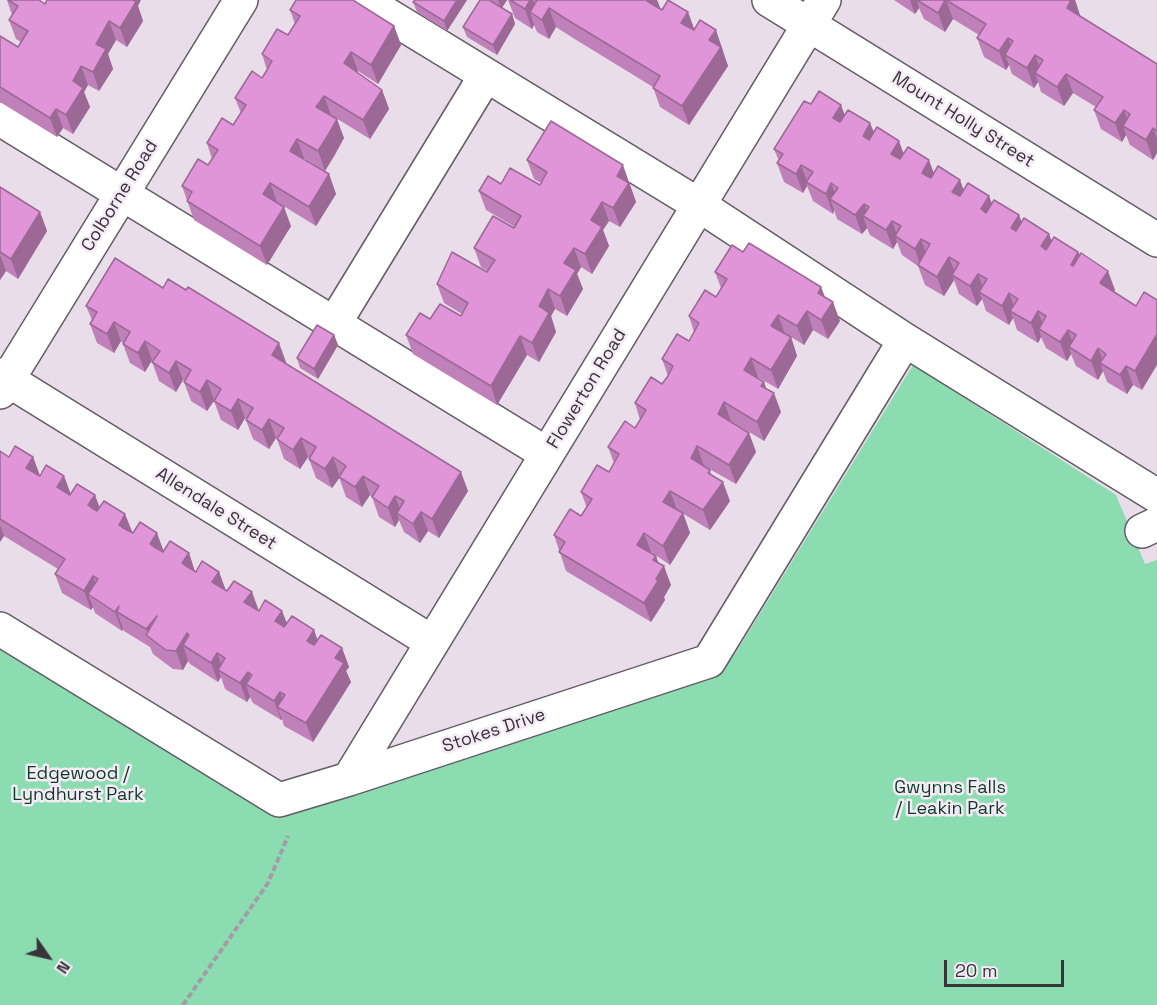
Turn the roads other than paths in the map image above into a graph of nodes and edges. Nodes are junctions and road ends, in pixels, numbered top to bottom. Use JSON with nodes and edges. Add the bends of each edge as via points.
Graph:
{"nodes":[{"id":1,"x":241,"y":0,"type":"edge"},
{"id":2,"x":363,"y":0,"type":"edge"},
{"id":3,"x":769,"y":0,"type":"edge"},
{"id":4,"x":817,"y":13,"type":"edge"},
{"id":5,"x":486,"y":75,"type":"junction"},
{"id":6,"x":0,"y":119,"type":"edge"},
{"id":7,"x":122,"y":194,"type":"junction"},
{"id":8,"x":699,"y":205,"type":"junction"},
{"id":9,"x":1157,"y":240,"type":"edge"},
{"id":10,"x":334,"y":324,"type":"junction"},
{"id":11,"x":905,"y":340,"type":"junction"},
{"id":12,"x":2,"y":382,"type":"edge"},
{"id":13,"x":547,"y":454,"type":"junction"},
{"id":14,"x":1157,"y":496,"type":"edge"},
{"id":15,"x":0,"y":628,"type":"edge"},
{"id":16,"x":432,"y":642,"type":"junction"},
{"id":17,"x":349,"y":779,"type":"junction"}],
"edges":[{"from":1,"to":7,"type":"street","name":"Colborne Road"},
{"from":2,"to":5,"type":"street"},
{"from":3,"to":4,"type":"street","name":"Mount Holly Street"},
{"from":4,"to":8,"type":"street","name":"Flowerton Road"},
{"from":4,"to":9,"type":"street","name":"Mount Holly Street"},
{"from":5,"to":8,"type":"street"},
{"from":5,"to":10,"type":"street"},
{"from":6,"to":7,"type":"street"},
{"from":7,"to":10,"type":"street"},
{"from":7,"to":12,"type":"street","name":"Colborne Road"},
{"from":8,"to":11,"type":"street"},
{"from":8,"to":13,"type":"street","name":"Flowerton Road"},
{"from":10,"to":13,"type":"street"},
{"from":11,"to":14,"type":"street"},
{"from":11,"to":17,"type":"street","name":"Stokes Drive","via":[[709,661]]},
{"from":12,"to":16,"type":"street","name":"Allendale Street"},
{"from":13,"to":16,"type":"street","name":"Flowerton Road"},
{"from":15,"to":17,"type":"street","name":"Stokes Drive","via":[[279,800]]},
{"from":16,"to":17,"type":"street","name":"Flowerton Road"}]}
